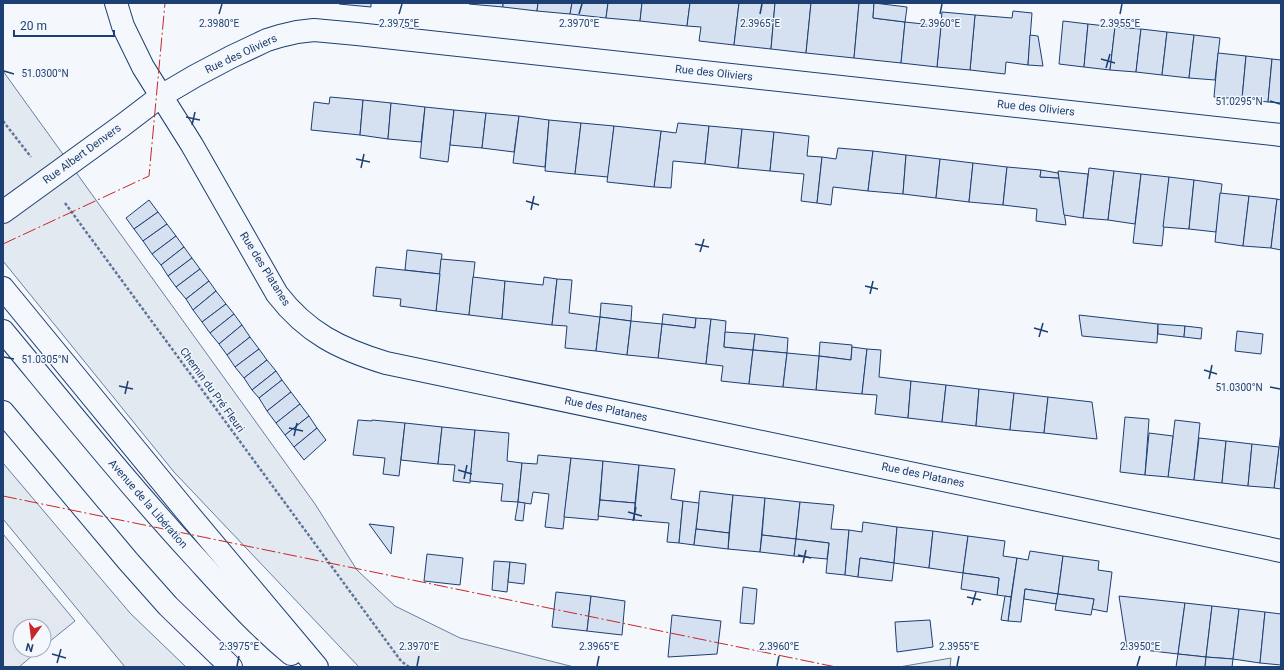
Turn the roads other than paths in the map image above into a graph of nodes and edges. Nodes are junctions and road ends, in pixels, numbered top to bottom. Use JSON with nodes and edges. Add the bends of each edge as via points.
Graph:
{"nodes":[{"id":1,"x":116,"y":3,"type":"edge"},
{"id":2,"x":161,"y":96,"type":"junction"},
{"id":3,"x":1281,"y":135,"type":"edge"},
{"id":4,"x":3,"y":212,"type":"edge"},
{"id":5,"x":3,"y":288,"type":"edge"},
{"id":6,"x":3,"y":331,"type":"edge"},
{"id":7,"x":3,"y":412,"type":"edge"},
{"id":8,"x":1281,"y":551,"type":"edge"},
{"id":9,"x":231,"y":667,"type":"edge"},
{"id":10,"x":305,"y":667,"type":"edge"},
{"id":11,"x":317,"y":667,"type":"edge"}],
"edges":[{"from":1,"to":2,"type":"main road","name":"Rue des Platanes","via":[[131,43]]},
{"from":2,"to":3,"type":"main road","name":"Rue des Oliviers","via":[[214,65],[267,40],[314,30]]},
{"from":2,"to":4,"type":"main road","name":"Rue Albert Denvers"},
{"from":2,"to":8,"type":"main road","name":"Rue des Platanes","via":[[277,294],[302,322],[359,354],[394,364]]},
{"from":5,"to":11,"type":"main road"},
{"from":6,"to":10,"type":"main road","name":"Avenue de la Libération","via":[[172,533],[238,604]]},
{"from":7,"to":9,"type":"main road","via":[[168,606]]}]}
